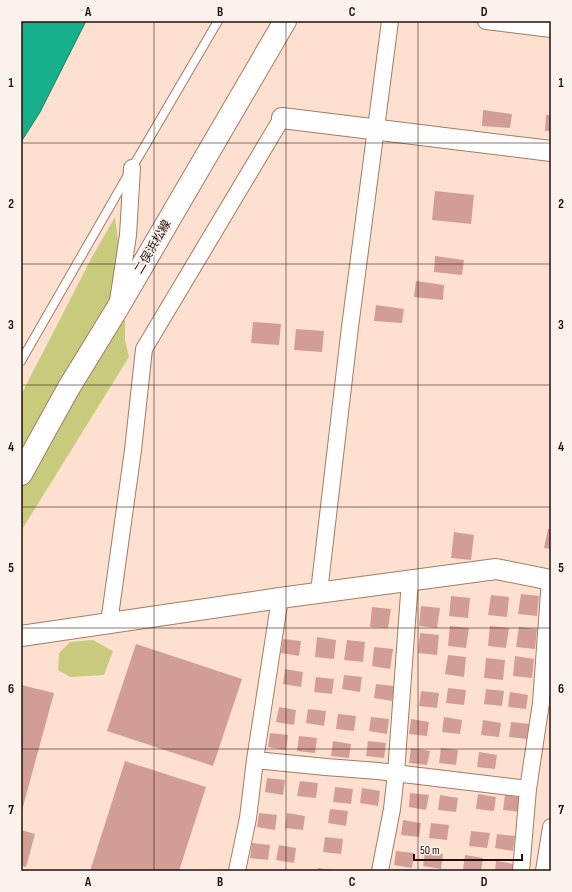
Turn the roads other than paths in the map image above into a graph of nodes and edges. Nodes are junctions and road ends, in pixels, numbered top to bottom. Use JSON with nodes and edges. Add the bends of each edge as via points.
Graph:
{"nodes":[{"id":1,"x":218,"y":21,"type":"edge"},
{"id":2,"x":285,"y":21,"type":"edge"},
{"id":3,"x":390,"y":21,"type":"edge"},
{"id":4,"x":486,"y":21,"type":"edge"},
{"id":5,"x":551,"y":29,"type":"edge"},
{"id":6,"x":282,"y":118,"type":"joint"},
{"id":7,"x":376,"y":130,"type":"junction"},
{"id":8,"x":551,"y":152,"type":"edge"},
{"id":9,"x":132,"y":168,"type":"junction"},
{"id":10,"x":117,"y":309,"type":"junction"},
{"id":11,"x":21,"y":361,"type":"edge"},
{"id":12,"x":21,"y":474,"type":"edge"},
{"id":13,"x":410,"y":580,"type":"junction"},
{"id":14,"x":551,"y":580,"type":"edge"},
{"id":15,"x":319,"y":592,"type":"junction"},
{"id":16,"x":280,"y":598,"type":"junction"},
{"id":17,"x":109,"y":623,"type":"junction"},
{"id":18,"x":21,"y":636,"type":"edge"},
{"id":19,"x":255,"y":760,"type":"junction"},
{"id":20,"x":396,"y":773,"type":"junction"},
{"id":21,"x":528,"y":789,"type":"junction"},
{"id":22,"x":551,"y":827,"type":"edge"},
{"id":23,"x":237,"y":871,"type":"edge"},
{"id":24,"x":380,"y":871,"type":"edge"},
{"id":25,"x":521,"y":871,"type":"edge"},
{"id":26,"x":544,"y":871,"type":"edge"}],
"edges":[{"from":1,"to":9,"type":"lane"},
{"from":2,"to":10,"type":"main road","name":"二俣浜松線"},
{"from":3,"to":7,"type":"street"},
{"from":4,"to":5,"type":"street"},
{"from":6,"to":7,"type":"street"},
{"from":6,"to":17,"type":"street","via":[[144,349]]},
{"from":7,"to":8,"type":"street"},
{"from":7,"to":15,"type":"street"},
{"from":9,"to":10,"type":"street","via":[[128,235]]},
{"from":9,"to":11,"type":"lane"},
{"from":10,"to":12,"type":"main road","name":"二俣浜松線","via":[[68,389]]},
{"from":13,"to":14,"type":"street","via":[[496,569]]},
{"from":13,"to":15,"type":"street"},
{"from":13,"to":20,"type":"street"},
{"from":14,"to":21,"type":"street","via":[[541,703]]},
{"from":15,"to":16,"type":"street"},
{"from":16,"to":17,"type":"street"},
{"from":16,"to":19,"type":"street"},
{"from":17,"to":18,"type":"street"},
{"from":19,"to":20,"type":"street"},
{"from":19,"to":23,"type":"street","via":[[248,818]]},
{"from":20,"to":21,"type":"street"},
{"from":20,"to":24,"type":"street"},
{"from":21,"to":25,"type":"street"},
{"from":22,"to":26,"type":"street"}]}
